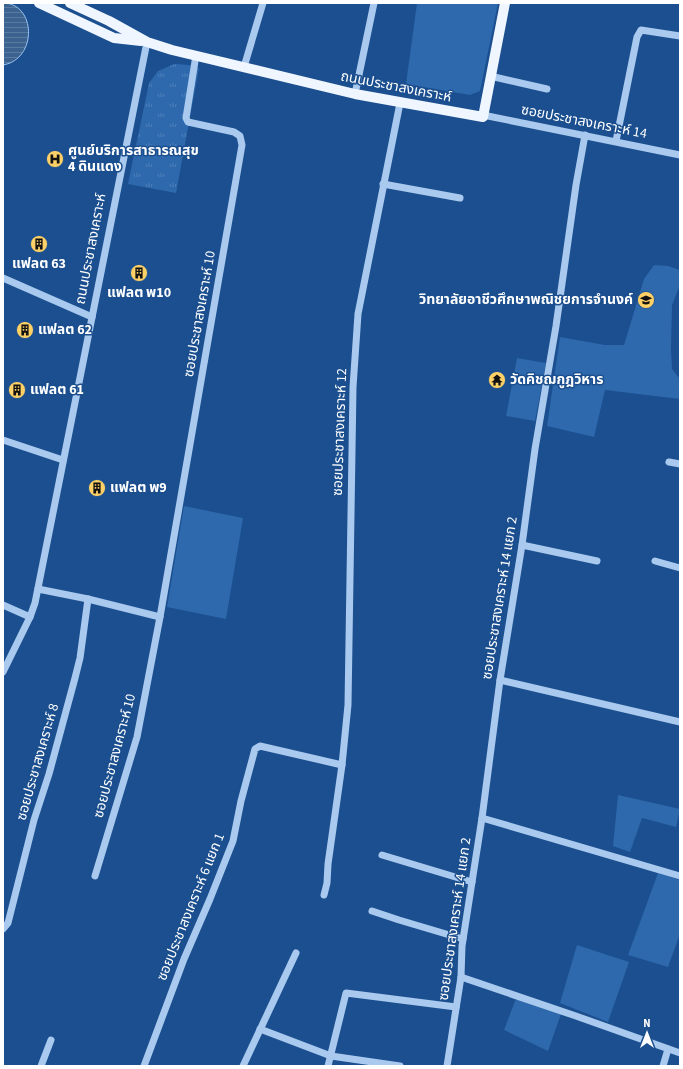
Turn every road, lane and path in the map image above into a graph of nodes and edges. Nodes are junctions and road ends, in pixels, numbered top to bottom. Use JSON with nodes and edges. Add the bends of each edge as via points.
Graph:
{"nodes":[{"id":1,"x":39,"y":3,"type":"edge"},
{"id":2,"x":70,"y":3,"type":"edge"},
{"id":3,"x":263,"y":3,"type":"edge"},
{"id":4,"x":374,"y":3,"type":"edge"},
{"id":5,"x":505,"y":3,"type":"edge"},
{"id":6,"x":680,"y":36,"type":"edge"},
{"id":7,"x":147,"y":42,"type":"junction"},
{"id":8,"x":196,"y":55,"type":"junction"},
{"id":9,"x":244,"y":68,"type":"junction"},
{"id":10,"x":490,"y":76,"type":"junction"},
{"id":11,"x":547,"y":89,"type":"dead end"},
{"id":12,"x":355,"y":94,"type":"junction"},
{"id":13,"x":400,"y":103,"type":"junction"},
{"id":14,"x":483,"y":115,"type":"junction"},
{"id":15,"x":585,"y":135,"type":"junction"},
{"id":16,"x":616,"y":142,"type":"junction"},
{"id":17,"x":680,"y":155,"type":"edge"},
{"id":18,"x":383,"y":184,"type":"junction"},
{"id":19,"x":460,"y":198,"type":"dead end"},
{"id":20,"x":3,"y":278,"type":"edge"},
{"id":21,"x":92,"y":317,"type":"junction"},
{"id":22,"x":3,"y":440,"type":"edge"},
{"id":23,"x":63,"y":460,"type":"junction"},
{"id":24,"x":668,"y":462,"type":"dead end"},
{"id":25,"x":680,"y":464,"type":"edge"},
{"id":26,"x":522,"y":545,"type":"junction"},
{"id":27,"x":597,"y":561,"type":"dead end"},
{"id":28,"x":654,"y":561,"type":"dead end"},
{"id":29,"x":680,"y":568,"type":"edge"},
{"id":30,"x":38,"y":589,"type":"junction"},
{"id":31,"x":88,"y":599,"type":"junction"},
{"id":32,"x":3,"y":605,"type":"edge"},
{"id":33,"x":30,"y":617,"type":"junction"},
{"id":34,"x":160,"y":617,"type":"junction"},
{"id":35,"x":3,"y":672,"type":"edge"},
{"id":36,"x":500,"y":680,"type":"junction"},
{"id":37,"x":680,"y":722,"type":"edge"},
{"id":38,"x":342,"y":765,"type":"junction"},
{"id":39,"x":482,"y":818,"type":"junction"},
{"id":40,"x":382,"y":855,"type":"dead end"},
{"id":41,"x":95,"y":876,"type":"dead end"},
{"id":42,"x":680,"y":876,"type":"edge"},
{"id":43,"x":472,"y":882,"type":"junction"},
{"id":44,"x":324,"y":895,"type":"dead end"},
{"id":45,"x":372,"y":911,"type":"dead end"},
{"id":46,"x":3,"y":929,"type":"edge"},
{"id":47,"x":463,"y":939,"type":"junction"},
{"id":48,"x":296,"y":953,"type":"dead end"},
{"id":49,"x":461,"y":977,"type":"junction"},
{"id":50,"x":456,"y":1007,"type":"junction"},
{"id":51,"x":260,"y":1028,"type":"junction"},
{"id":52,"x":50,"y":1040,"type":"dead end"},
{"id":53,"x":668,"y":1049,"type":"junction"},
{"id":54,"x":680,"y":1053,"type":"edge"},
{"id":55,"x":331,"y":1056,"type":"junction"},
{"id":56,"x":41,"y":1066,"type":"edge"},
{"id":57,"x":144,"y":1066,"type":"edge"},
{"id":58,"x":243,"y":1066,"type":"edge"},
{"id":59,"x":328,"y":1066,"type":"edge"},
{"id":60,"x":400,"y":1066,"type":"edge"},
{"id":61,"x":447,"y":1066,"type":"edge"},
{"id":62,"x":663,"y":1066,"type":"edge"}],
"edges":[{"from":1,"to":7,"type":"main road","via":[[114,38]]},
{"from":2,"to":7,"type":"main road"},
{"from":3,"to":9,"type":"street"},
{"from":4,"to":12,"type":"street"},
{"from":5,"to":10,"type":"main road"},
{"from":6,"to":16,"type":"street","via":[[641,30],[637,37]]},
{"from":7,"to":8,"type":"main road","name":"ถนนประชาสงเคราะห์"},
{"from":7,"to":21,"type":"street","name":"ถนนประชาสงเคราะห์"},
{"from":8,"to":9,"type":"main road","name":"ถนนประชาสงเคราะห์"},
{"from":8,"to":34,"type":"street","name":"ซอยประชาสงเคราะห์ 10","via":[[186,118],[188,122],[234,132],[240,136],[242,145]]},
{"from":9,"to":12,"type":"main road","name":"ถนนประชาสงเคราะห์"},
{"from":10,"to":11,"type":"street"},
{"from":10,"to":14,"type":"main road"},
{"from":12,"to":13,"type":"main road","name":"ถนนประชาสงเคราะห์"},
{"from":13,"to":14,"type":"main road","name":"ถนนประชาสงเคราะห์","via":[[482,117]]},
{"from":13,"to":18,"type":"street","name":"ซอยประชาสงเคราะห์ 12"},
{"from":14,"to":15,"type":"street","name":"ซอยประชาสงเคราะห์ 14"},
{"from":15,"to":16,"type":"street","name":"ซอยประชาสงเคราะห์ 14"},
{"from":15,"to":26,"type":"street","name":"ซอยประชาสงเคราะห์ 14 แยก 2"},
{"from":16,"to":17,"type":"street","name":"ซอยประชาสงเคราะห์ 14"},
{"from":18,"to":19,"type":"street"},
{"from":18,"to":38,"type":"street","name":"ซอยประชาสงเคราะห์ 12","via":[[358,314],[353,395],[348,704]]},
{"from":20,"to":21,"type":"street"},
{"from":21,"to":23,"type":"street","name":"ถนนประชาสงเคราะห์"},
{"from":22,"to":23,"type":"street"},
{"from":23,"to":30,"type":"street","name":"ถนนประชาสงเคราะห์"},
{"from":24,"to":25,"type":"street"},
{"from":26,"to":27,"type":"street"},
{"from":26,"to":36,"type":"street","name":"ซอยประชาสงเคราะห์ 14 แยก 2"},
{"from":28,"to":29,"type":"street"},
{"from":30,"to":31,"type":"street"},
{"from":30,"to":33,"type":"street","name":"ถนนประชาสงเคราะห์"},
{"from":31,"to":34,"type":"street"},
{"from":31,"to":46,"type":"street","name":"ซอยประชาสงเคราะห์ 8","via":[[76,678],[34,820],[8,923]]},
{"from":32,"to":33,"type":"street"},
{"from":33,"to":35,"type":"street","name":"ถนนประชาสงเคราะห์"},
{"from":34,"to":41,"type":"street","name":"ซอยประชาสงเคราะห์ 10","via":[[137,737]]},
{"from":36,"to":37,"type":"street"},
{"from":36,"to":39,"type":"street","name":"ซอยประชาสงเคราะห์ 14 แยก 2"},
{"from":38,"to":44,"type":"street","name":"ซอยประชาสงเคราะห์ 12"},
{"from":38,"to":57,"type":"street","name":"ซอยประชาสงเคราะห์ 6 แยก 1","via":[[260,746],[255,749],[232,841]]},
{"from":39,"to":42,"type":"street"},
{"from":39,"to":43,"type":"street","name":"ซอยประชาสงเคราะห์ 14 แยก 2"},
{"from":40,"to":43,"type":"street"},
{"from":43,"to":47,"type":"street","name":"ซอยประชาสงเคราะห์ 14 แยก 2"},
{"from":45,"to":47,"type":"street"},
{"from":47,"to":49,"type":"street","name":"ซอยประชาสงเคราะห์ 14 แยก 2"},
{"from":48,"to":51,"type":"street"},
{"from":49,"to":50,"type":"street","name":"ซอยประชาสงเคราะห์ 14 แยก 2"},
{"from":49,"to":53,"type":"street"},
{"from":50,"to":55,"type":"street","via":[[346,993]]},
{"from":50,"to":61,"type":"street","name":"ซอยประชาสงเคราะห์ 14 แยก 2"},
{"from":51,"to":55,"type":"street"},
{"from":51,"to":58,"type":"street"},
{"from":52,"to":56,"type":"street"},
{"from":53,"to":54,"type":"street"},
{"from":53,"to":62,"type":"street"},
{"from":55,"to":59,"type":"street"},
{"from":55,"to":60,"type":"street"}]}
